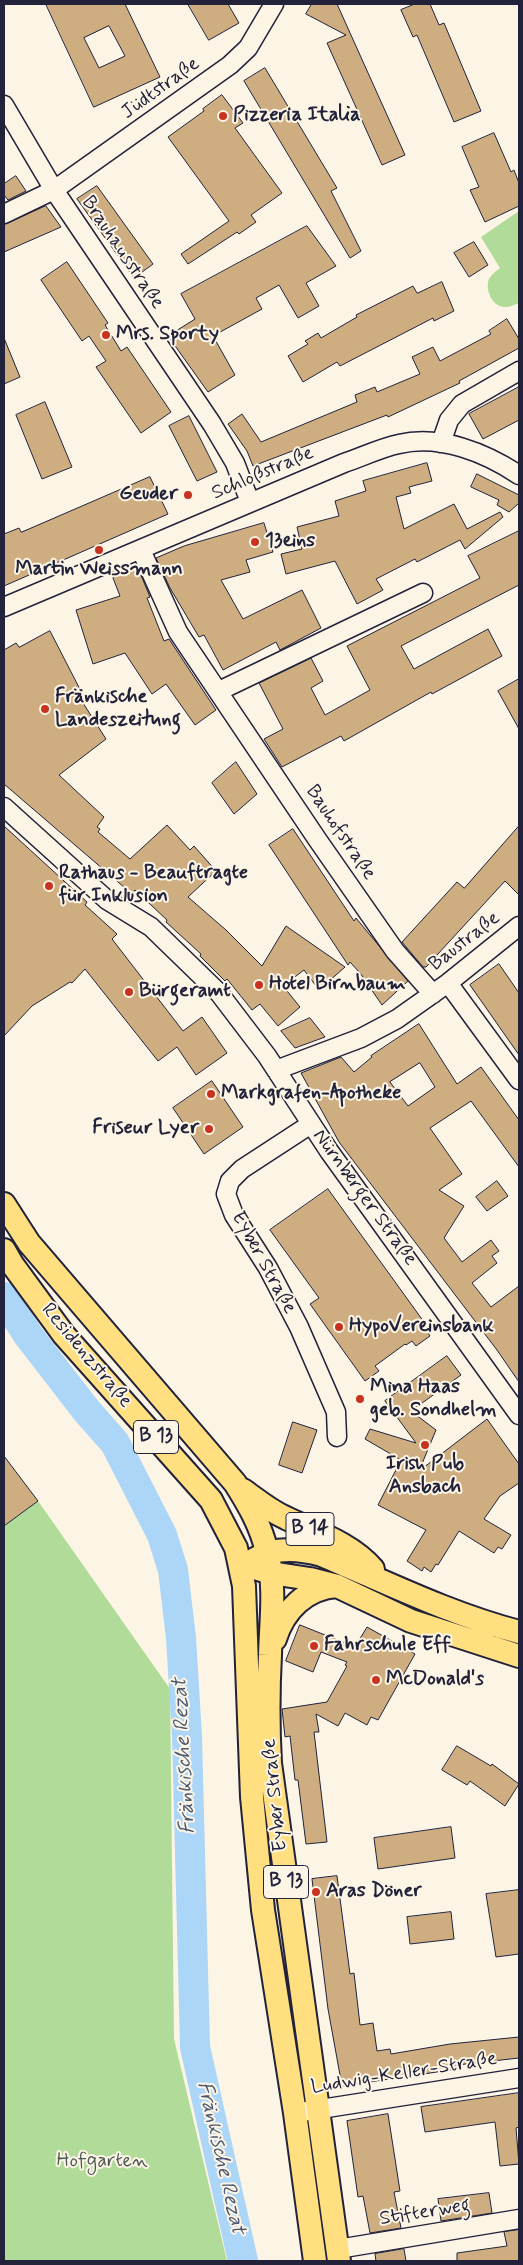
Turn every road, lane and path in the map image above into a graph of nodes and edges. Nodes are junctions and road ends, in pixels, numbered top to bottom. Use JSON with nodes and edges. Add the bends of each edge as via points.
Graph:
{"nodes":[{"id":1,"x":274,"y":4,"type":"edge"},
{"id":2,"x":4,"y":105,"type":"edge"},
{"id":3,"x":54,"y":190,"type":"junction"},
{"id":4,"x":4,"y":214,"type":"edge"},
{"id":5,"x":519,"y":371,"type":"edge"},
{"id":6,"x":441,"y":443,"type":"junction"},
{"id":7,"x":519,"y":475,"type":"edge"},
{"id":8,"x":250,"y":502,"type":"junction"},
{"id":9,"x":141,"y":550,"type":"junction"},
{"id":10,"x":422,"y":593,"type":"dead end"},
{"id":11,"x":4,"y":607,"type":"edge"},
{"id":12,"x":219,"y":691,"type":"junction"},
{"id":13,"x":4,"y":807,"type":"edge"},
{"id":14,"x":519,"y":926,"type":"edge"},
{"id":15,"x":448,"y":983,"type":"junction"},
{"id":16,"x":433,"y":994,"type":"junction"},
{"id":17,"x":276,"y":1070,"type":"junction"},
{"id":18,"x":519,"y":1080,"type":"edge"},
{"id":19,"x":311,"y":1124,"type":"junction"},
{"id":20,"x":4,"y":1204,"type":"edge"},
{"id":21,"x":4,"y":1250,"type":"edge"},
{"id":22,"x":519,"y":1415,"type":"edge"},
{"id":23,"x":337,"y":1437,"type":"dead end"},
{"id":24,"x":235,"y":1483,"type":"junction"},
{"id":25,"x":254,"y":1565,"type":"junction"},
{"id":26,"x":382,"y":1580,"type":"junction"},
{"id":27,"x":337,"y":1586,"type":"junction"},
{"id":28,"x":519,"y":1632,"type":"edge"},
{"id":29,"x":270,"y":1655,"type":"junction"},
{"id":30,"x":519,"y":1656,"type":"edge"},
{"id":31,"x":519,"y":2078,"type":"edge"},
{"id":32,"x":318,"y":2109,"type":"junction"},
{"id":33,"x":295,"y":2113,"type":"junction"},
{"id":34,"x":519,"y":2219,"type":"edge"},
{"id":35,"x":339,"y":2255,"type":"edge"},
{"id":36,"x":314,"y":2261,"type":"edge"}],
"edges":[{"from":1,"to":3,"type":"street","name":"Jüdtstraße","via":[[248,48],[230,65]]},
{"from":2,"to":3,"type":"street","name":"Brauhausstraße"},
{"from":3,"to":4,"type":"street","name":"Jüdtstraße"},
{"from":3,"to":8,"type":"street","name":"Brauhausstraße","via":[[212,424],[235,463]]},
{"from":5,"to":6,"type":"street","via":[[462,404],[449,420]]},
{"from":6,"to":7,"type":"street","name":"Schloßstraße","via":[[472,451],[501,463]]},
{"from":6,"to":8,"type":"street","name":"Schloßstraße","via":[[399,444]]},
{"from":8,"to":9,"type":"street","name":"Schloßstraße"},
{"from":9,"to":11,"type":"street","name":"Schloßstraße"},
{"from":9,"to":12,"type":"street","name":"Bauhofstraße","via":[[178,632]]},
{"from":10,"to":12,"type":"street"},
{"from":12,"to":16,"type":"street","name":"Bauhofstraße","via":[[316,839],[395,951]]},
{"from":13,"to":17,"type":"street","name":"Nürnberger Straße","via":[[107,900],[150,927],[219,993]]},
{"from":14,"to":15,"type":"street","name":"Baustraße"},
{"from":15,"to":16,"type":"street","name":"Baustraße"},
{"from":15,"to":18,"type":"street"},
{"from":16,"to":17,"type":"street","name":"Baustraße","via":[[397,1019],[361,1038]]},
{"from":17,"to":19,"type":"street","name":"Nürnberger Straße"},
{"from":19,"to":22,"type":"street","name":"Nürnberger Straße"},
{"from":19,"to":23,"type":"street","name":"Eyber Straße","via":[[242,1169],[230,1181],[226,1194],[234,1215],[268,1268],[298,1327],[336,1412]]},
{"from":20,"to":24,"type":"main road","name":"Residenzstraße","number":"B 13","via":[[29,1243]]},
{"from":21,"to":25,"type":"main road","name":"Residenzstraße","number":"B 13","via":[[64,1335],[211,1500]]},
{"from":24,"to":25,"type":"main road","name":"Eyber Straße","number":"B 13","via":[[258,1524]]},
{"from":24,"to":26,"type":"main road","number":"B 14","via":[[278,1514],[335,1540],[365,1559]]},
{"from":25,"to":26,"type":"main road","number":"B 14","via":[[287,1550],[305,1550]]},
{"from":25,"to":27,"type":"main road","number":"B 14"},
{"from":25,"to":29,"type":"main road","name":"Eyber Straße","number":"B 13","via":[[273,1606]]},
{"from":25,"to":33,"type":"main road","name":"Eyber Straße","number":"B 13","via":[[252,1797],[263,1910]]},
{"from":26,"to":28,"type":"main road","number":"B 14","via":[[434,1604]]},
{"from":27,"to":29,"type":"main road","number":"B 13","via":[[319,1589],[298,1602],[282,1622]]},
{"from":27,"to":30,"type":"main road","number":"B 14","via":[[411,1621]]},
{"from":29,"to":32,"type":"main road","name":"Eyber Straße","number":"B 13","via":[[270,1763]]},
{"from":31,"to":32,"type":"street","name":"Ludwig-Keller-Straße"},
{"from":32,"to":33,"type":"street","name":"Ludwig-Keller-Straße"},
{"from":32,"to":35,"type":"main road","name":"Eyber Straße","number":"B 13"},
{"from":33,"to":36,"type":"main road","name":"Eyber Straße","number":"B 13"},
{"from":34,"to":35,"type":"street","name":"Stifterweg"}]}
